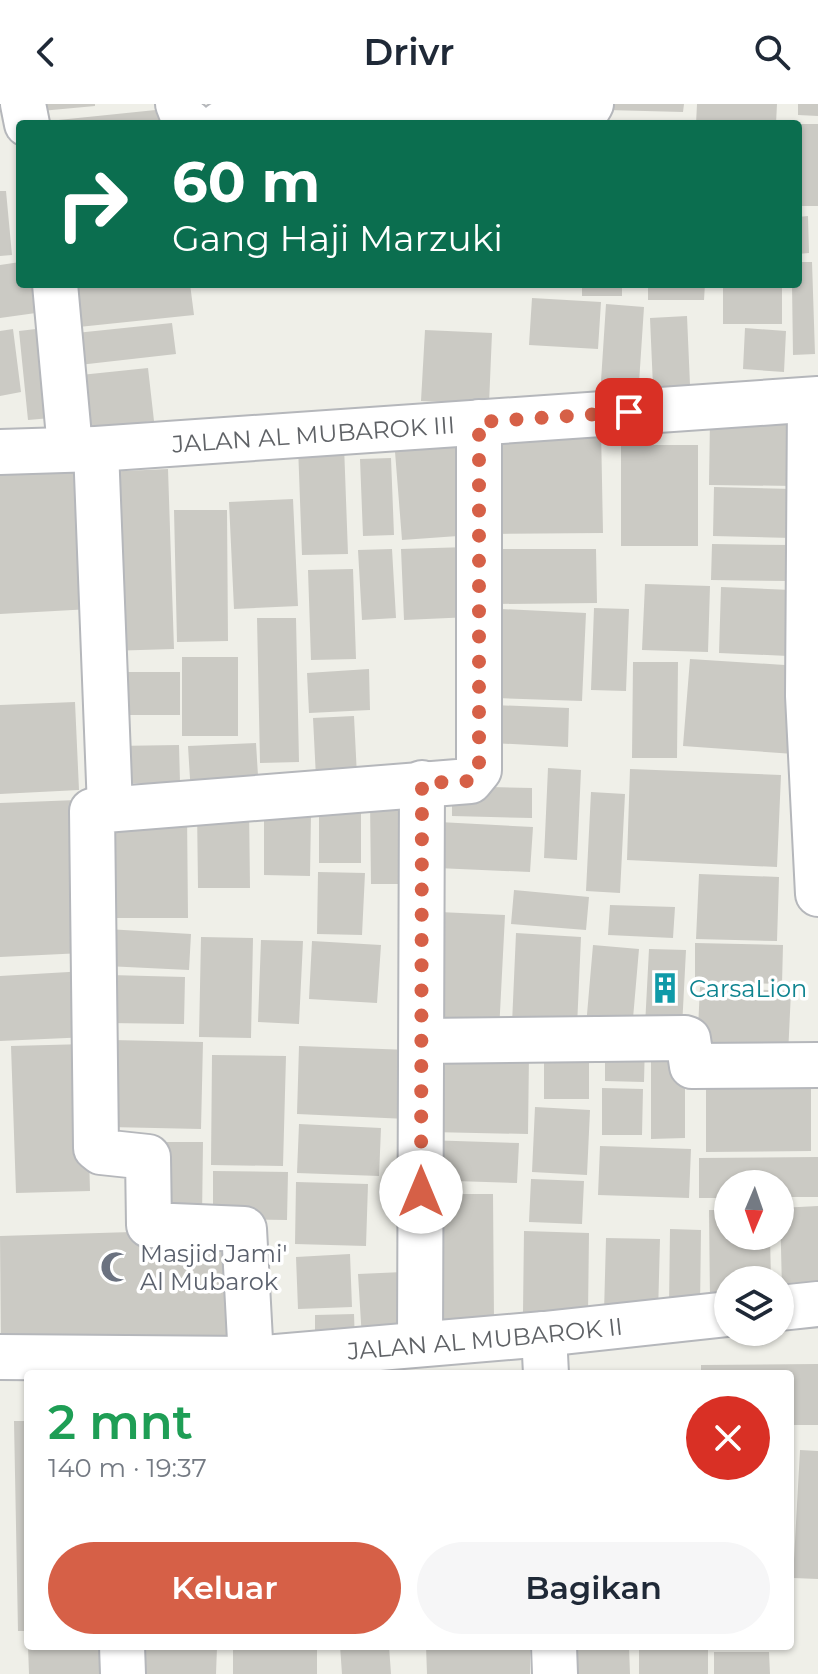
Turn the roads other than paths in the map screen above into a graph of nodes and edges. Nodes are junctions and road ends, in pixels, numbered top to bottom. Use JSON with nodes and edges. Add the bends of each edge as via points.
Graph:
{"nodes":[{"id":1,"x":591,"y":104,"type":"edge"},
{"id":2,"x":256,"y":120,"type":"edge"},
{"id":3,"x":56,"y":288,"type":"edge"},
{"id":4,"x":814,"y":400,"type":"edge"},
{"id":5,"x":479,"y":422,"type":"junction"},
{"id":6,"x":83,"y":448,"type":"junction"},
{"id":7,"x":0,"y":452,"type":"edge"},
{"id":8,"x":813,"y":696,"type":"edge"},
{"id":9,"x":422,"y":783,"type":"junction"},
{"id":10,"x":110,"y":808,"type":"junction"},
{"id":11,"x":818,"y":894,"type":"edge"},
{"id":12,"x":422,"y":1041,"type":"junction"},
{"id":13,"x":818,"y":1064,"type":"edge"},
{"id":14,"x":818,"y":1304,"type":"edge"},
{"id":15,"x":794,"y":1307,"type":"edge"},
{"id":16,"x":714,"y":1317,"type":"edge"},
{"id":17,"x":420,"y":1344,"type":"junction"},
{"id":18,"x":545,"y":1354,"type":"edge"},
{"id":19,"x":0,"y":1357,"type":"edge"},
{"id":20,"x":251,"y":1359,"type":"junction"},
{"id":21,"x":117,"y":1365,"type":"edge"},
{"id":22,"x":122,"y":1650,"type":"edge"},
{"id":23,"x":554,"y":1650,"type":"edge"},
{"id":24,"x":123,"y":1674,"type":"edge"},
{"id":25,"x":555,"y":1674,"type":"edge"}],
"edges":[{"from":1,"to":2,"type":"street","via":[[585,114]]},
{"from":3,"to":6,"type":"street"},
{"from":4,"to":5,"type":"street","name":"JALAN AL MUBAROK III"},
{"from":4,"to":8,"type":"street"},
{"from":5,"to":6,"type":"street","name":"JALAN AL MUBAROK III"},
{"from":5,"to":9,"type":"street","via":[[479,770],[470,781]]},
{"from":6,"to":7,"type":"street","name":"JALAN AL MUBAROK III"},
{"from":6,"to":10,"type":"street"},
{"from":8,"to":11,"type":"street"},
{"from":9,"to":10,"type":"street"},
{"from":9,"to":12,"type":"street"},
{"from":10,"to":20,"type":"street","via":[[95,809],[91,816],[96,1148],[148,1157],[149,1225],[244,1229]]},
{"from":12,"to":13,"type":"street","via":[[685,1038],[692,1066]]},
{"from":12,"to":17,"type":"street"},
{"from":14,"to":15,"type":"street"},
{"from":16,"to":18,"type":"street","name":"JALAN AL MUBAROK II"},
{"from":17,"to":18,"type":"street","name":"JALAN AL MUBAROK II"},
{"from":17,"to":20,"type":"street","name":"JALAN AL MUBAROK II"},
{"from":19,"to":21,"type":"street","name":"JALAN AL MUBAROK II"},
{"from":20,"to":21,"type":"street","name":"JALAN AL MUBAROK II"},
{"from":22,"to":24,"type":"street"},
{"from":23,"to":25,"type":"street"}]}
